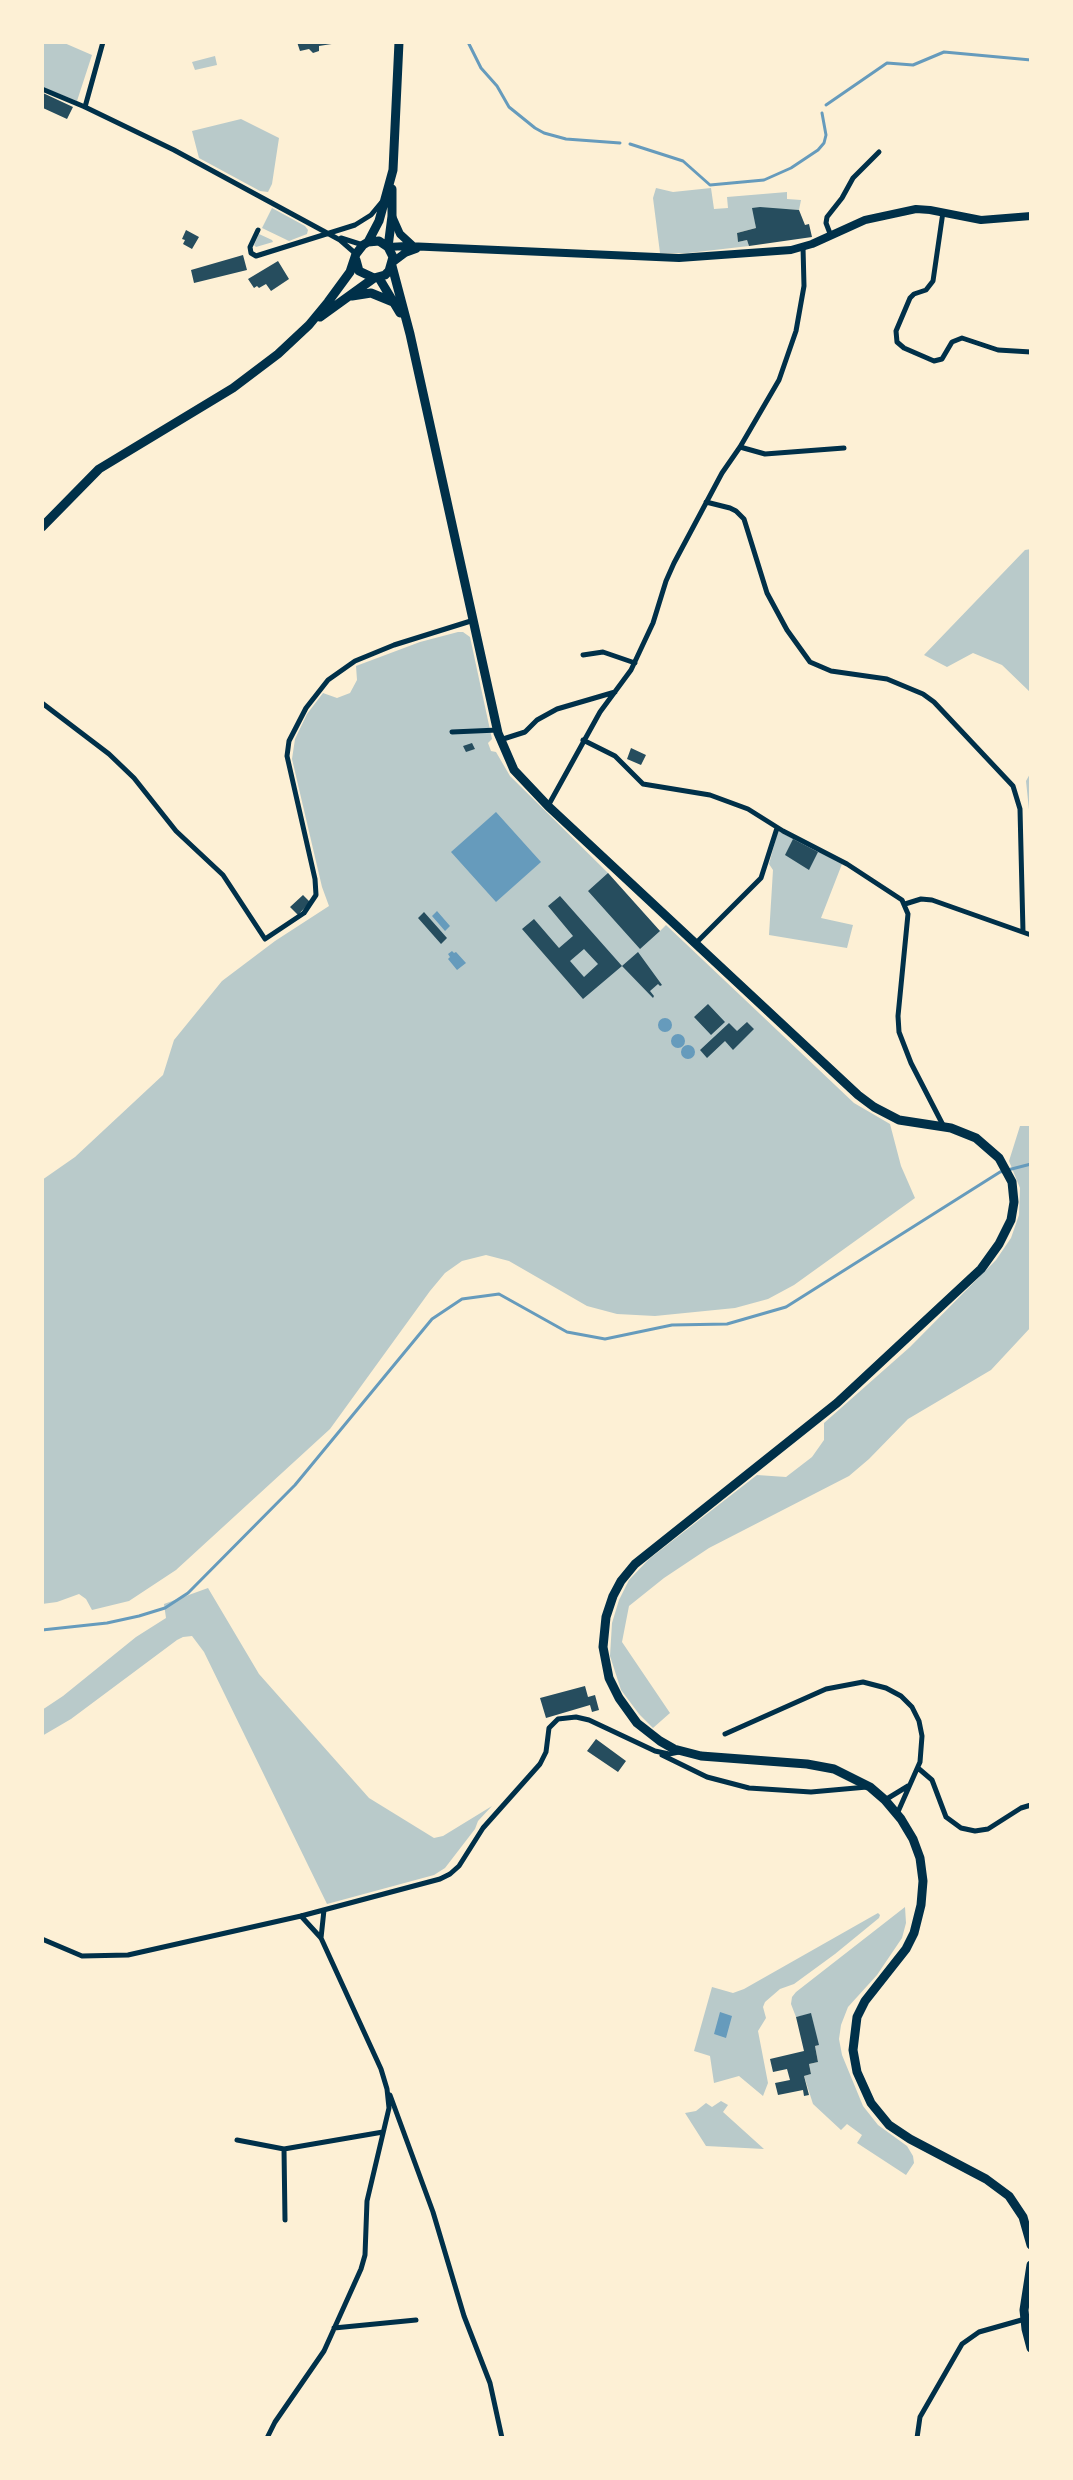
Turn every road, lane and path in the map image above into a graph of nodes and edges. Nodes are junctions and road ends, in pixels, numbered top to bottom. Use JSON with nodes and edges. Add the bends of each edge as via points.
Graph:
{"nodes":[{"id":1,"x":103,"y":42,"type":"edge"},
{"id":2,"x":399,"y":42,"type":"edge"},
{"id":3,"x":42,"y":89,"type":"edge"},
{"id":4,"x":85,"y":106,"type":"junction"},
{"id":5,"x":879,"y":152,"type":"dead end"},
{"id":6,"x":392,"y":180,"type":"junction"},
{"id":7,"x":943,"y":212,"type":"junction"},
{"id":8,"x":392,"y":216,"type":"junction"},
{"id":9,"x":1031,"y":216,"type":"edge"},
{"id":10,"x":258,"y":230,"type":"dead end"},
{"id":11,"x":328,"y":233,"type":"junction"},
{"id":12,"x":831,"y":236,"type":"junction"},
{"id":13,"x":365,"y":243,"type":"junction"},
{"id":14,"x":414,"y":246,"type":"junction"},
{"id":15,"x":388,"y":247,"type":"junction"},
{"id":16,"x":430,"y":247,"type":"junction"},
{"id":17,"x":803,"y":247,"type":"junction"},
{"id":18,"x":356,"y":257,"type":"junction"},
{"id":19,"x":393,"y":264,"type":"junction"},
{"id":20,"x":377,"y":278,"type":"junction"},
{"id":21,"x":349,"y":296,"type":"junction"},
{"id":22,"x":395,"y":303,"type":"junction"},
{"id":23,"x":309,"y":326,"type":"junction"},
{"id":24,"x":410,"y":334,"type":"junction"},
{"id":25,"x":1031,"y":352,"type":"edge"},
{"id":26,"x":740,"y":447,"type":"junction"},
{"id":27,"x":844,"y":448,"type":"dead end"},
{"id":28,"x":706,"y":502,"type":"junction"},
{"id":29,"x":42,"y":527,"type":"edge"},
{"id":30,"x":474,"y":620,"type":"junction"},
{"id":31,"x":583,"y":655,"type":"dead end"},
{"id":32,"x":635,"y":663,"type":"junction"},
{"id":33,"x":616,"y":692,"type":"junction"},
{"id":34,"x":42,"y":703,"type":"edge"},
{"id":35,"x":498,"y":730,"type":"junction"},
{"id":36,"x":452,"y":732,"type":"dead end"},
{"id":37,"x":500,"y":740,"type":"junction"},
{"id":38,"x":583,"y":740,"type":"junction"},
{"id":39,"x":548,"y":806,"type":"junction"},
{"id":40,"x":777,"y":828,"type":"junction"},
{"id":41,"x":905,"y":904,"type":"junction"},
{"id":42,"x":1023,"y":932,"type":"junction"},
{"id":43,"x":1031,"y":935,"type":"edge"},
{"id":44,"x":696,"y":943,"type":"junction"},
{"id":45,"x":944,"y":1127,"type":"junction"},
{"id":46,"x":725,"y":1734,"type":"dead end"},
{"id":47,"x":652,"y":1750,"type":"junction"},
{"id":48,"x":682,"y":1751,"type":"junction"},
{"id":49,"x":918,"y":1768,"type":"junction"},
{"id":50,"x":909,"y":1785,"type":"junction"},
{"id":51,"x":870,"y":1786,"type":"junction"},
{"id":52,"x":885,"y":1800,"type":"junction"},
{"id":53,"x":1031,"y":1805,"type":"edge"},
{"id":54,"x":897,"y":1814,"type":"junction"},
{"id":55,"x":324,"y":1910,"type":"junction"},
{"id":56,"x":301,"y":1916,"type":"junction"},
{"id":57,"x":321,"y":1938,"type":"junction"},
{"id":58,"x":42,"y":1939,"type":"edge"},
{"id":59,"x":387,"y":2089,"type":"junction"},
{"id":60,"x":383,"y":2132,"type":"junction"},
{"id":61,"x":237,"y":2140,"type":"dead end"},
{"id":62,"x":284,"y":2149,"type":"junction"},
{"id":63,"x":285,"y":2220,"type":"dead end"},
{"id":64,"x":1031,"y":2245,"type":"edge"},
{"id":65,"x":1031,"y":2265,"type":"edge"},
{"id":66,"x":1024,"y":2319,"type":"junction"},
{"id":67,"x":416,"y":2320,"type":"dead end"},
{"id":68,"x":334,"y":2328,"type":"junction"},
{"id":69,"x":1031,"y":2348,"type":"edge"},
{"id":70,"x":267,"y":2438,"type":"edge"},
{"id":71,"x":502,"y":2438,"type":"edge"},
{"id":72,"x":918,"y":2438,"type":"edge"}],
"edges":[{"from":1,"to":4,"type":"street"},
{"from":2,"to":6,"type":"main road"},
{"from":3,"to":4,"type":"street"},
{"from":4,"to":11,"type":"street"},
{"from":5,"to":12,"type":"street","via":[[852,179],[827,217]]},
{"from":6,"to":8,"type":"main road"},
{"from":6,"to":11,"type":"street","via":[[371,215],[356,225]]},
{"from":6,"to":13,"type":"main road","via":[[379,221]]},
{"from":7,"to":9,"type":"main road","via":[[981,220]]},
{"from":7,"to":12,"type":"main road","via":[[920,209],[891,214],[865,220]]},
{"from":7,"to":25,"type":"street","via":[[933,281],[926,290],[910,298],[896,332],[897,342],[933,361],[942,359],[952,342],[962,338],[998,350]]},
{"from":8,"to":14,"type":"main road","via":[[399,234]]},
{"from":8,"to":15,"type":"main road"},
{"from":10,"to":11,"type":"street","via":[[250,247],[256,256]]},
{"from":11,"to":13,"type":"street"},
{"from":11,"to":18,"type":"street"},
{"from":12,"to":17,"type":"main road"},
{"from":13,"to":15,"type":"main road","via":[[379,242]]},
{"from":13,"to":18,"type":"main road"},
{"from":14,"to":15,"type":"main road"},
{"from":14,"to":16,"type":"main road"},
{"from":15,"to":19,"type":"main road"},
{"from":16,"to":17,"type":"main road","via":[[673,259]]},
{"from":16,"to":19,"type":"main road","via":[[410,250]]},
{"from":17,"to":26,"type":"street","via":[[804,286],[792,346],[768,402]]},
{"from":18,"to":20,"type":"main road","via":[[359,270]]},
{"from":18,"to":23,"type":"main road","via":[[346,278]]},
{"from":19,"to":20,"type":"main road","via":[[385,275]]},
{"from":19,"to":24,"type":"main road"},
{"from":20,"to":21,"type":"main road"},
{"from":20,"to":22,"type":"main road"},
{"from":21,"to":22,"type":"main road","via":[[371,293]]},
{"from":21,"to":23,"type":"main road"},
{"from":22,"to":24,"type":"main road"},
{"from":23,"to":29,"type":"main road","via":[[232,388],[99,469]]},
{"from":24,"to":30,"type":"main road"},
{"from":26,"to":27,"type":"street","via":[[765,454]]},
{"from":26,"to":28,"type":"street"},
{"from":28,"to":32,"type":"street","via":[[670,572]]},
{"from":28,"to":42,"type":"street","via":[[730,508],[744,519],[766,593],[810,662],[831,671],[887,679],[923,694],[1013,786],[1020,809]]},
{"from":30,"to":34,"type":"street","via":[[355,661],[328,680],[306,708],[289,741],[287,756],[316,895],[304,913],[265,939],[223,874],[176,831],[134,778]]},
{"from":30,"to":35,"type":"main road"},
{"from":31,"to":32,"type":"street","via":[[603,652]]},
{"from":32,"to":33,"type":"street"},
{"from":33,"to":37,"type":"street","via":[[554,710],[523,733]]},
{"from":33,"to":38,"type":"street"},
{"from":35,"to":36,"type":"street"},
{"from":35,"to":37,"type":"main road"},
{"from":37,"to":39,"type":"main road","via":[[514,770]]},
{"from":38,"to":39,"type":"street"},
{"from":38,"to":40,"type":"street","via":[[615,756],[643,784],[719,797],[752,811]]},
{"from":39,"to":44,"type":"main road"},
{"from":40,"to":41,"type":"street","via":[[844,862]]},
{"from":40,"to":44,"type":"street","via":[[761,878]]},
{"from":41,"to":42,"type":"street","via":[[932,900]]},
{"from":41,"to":45,"type":"street","via":[[908,919],[899,1032]]},
{"from":42,"to":43,"type":"street"},
{"from":44,"to":45,"type":"main road","via":[[863,1099],[899,1119]]},
{"from":45,"to":48,"type":"main road","via":[[981,1141],[1009,1173],[1014,1197],[1011,1220],[995,1250],[976,1275],[837,1403],[644,1556],[617,1588],[603,1637],[613,1688],[644,1730]]},
{"from":46,"to":49,"type":"street","via":[[817,1692],[845,1684],[871,1683],[901,1696],[916,1714],[922,1743]]},
{"from":47,"to":48,"type":"street","via":[[669,1754]]},
{"from":47,"to":51,"type":"street","via":[[707,1777],[749,1788],[823,1792]]},
{"from":47,"to":55,"type":"street","via":[[589,1720],[558,1719],[549,1728],[540,1764],[483,1827],[450,1874]]},
{"from":48,"to":51,"type":"main road","via":[[821,1766]]},
{"from":49,"to":50,"type":"street"},
{"from":49,"to":53,"type":"street","via":[[932,1780],[948,1819],[964,1829],[991,1828]]},
{"from":50,"to":52,"type":"street"},
{"from":50,"to":54,"type":"street"},
{"from":51,"to":52,"type":"main road"},
{"from":52,"to":54,"type":"main road"},
{"from":54,"to":64,"type":"main road","via":[[918,1852],[923,1875],[922,1900],[909,1944],[857,2017],[853,2050],[858,2077],[874,2108],[893,2129],[986,2179],[1009,2196],[1023,2217]]},
{"from":55,"to":56,"type":"street"},
{"from":55,"to":57,"type":"street"},
{"from":56,"to":57,"type":"street"},
{"from":56,"to":58,"type":"street","via":[[116,1956],[82,1956]]},
{"from":57,"to":59,"type":"street"},
{"from":59,"to":60,"type":"street","via":[[389,2108]]},
{"from":59,"to":71,"type":"street","via":[[490,2383]]},
{"from":60,"to":62,"type":"street"},
{"from":60,"to":68,"type":"street","via":[[366,2205],[364,2260]]},
{"from":61,"to":62,"type":"street"},
{"from":62,"to":63,"type":"street"},
{"from":65,"to":66,"type":"main road"},
{"from":66,"to":69,"type":"main road"},
{"from":66,"to":72,"type":"street","via":[[979,2332],[962,2344],[920,2417]]},
{"from":67,"to":68,"type":"street"},
{"from":68,"to":70,"type":"street","via":[[320,2358]]}]}
